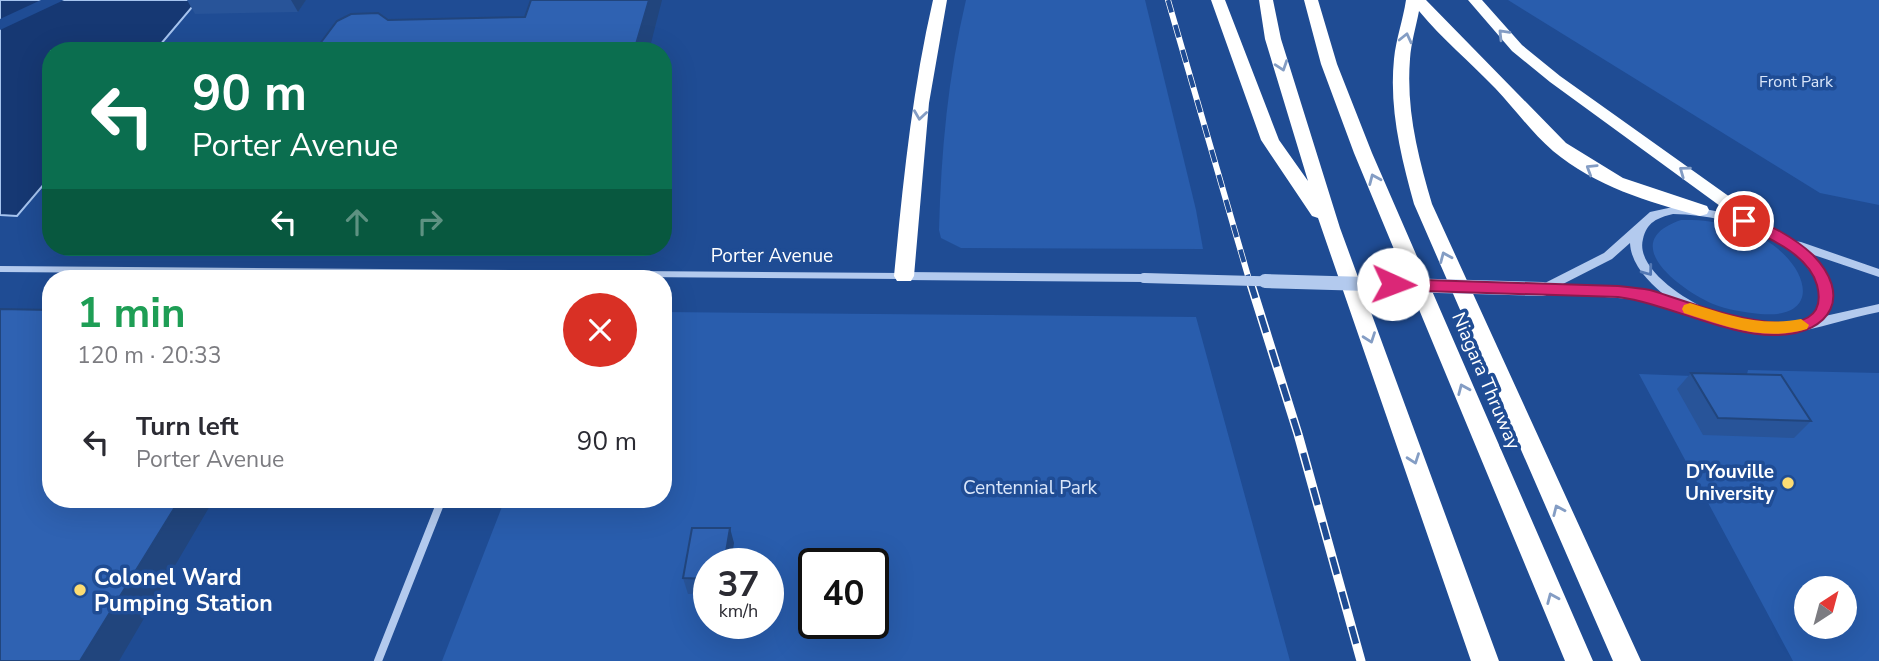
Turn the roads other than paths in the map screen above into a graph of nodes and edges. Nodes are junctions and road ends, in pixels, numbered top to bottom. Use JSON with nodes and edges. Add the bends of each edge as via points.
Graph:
{"nodes":[{"id":1,"x":940,"y":0,"type":"edge"},
{"id":2,"x":1218,"y":0,"type":"edge"},
{"id":3,"x":1266,"y":0,"type":"edge"},
{"id":4,"x":1311,"y":0,"type":"edge"},
{"id":5,"x":1416,"y":0,"type":"edge"},
{"id":6,"x":1475,"y":0,"type":"edge"},
{"id":7,"x":1700,"y":210,"type":"junction"},
{"id":8,"x":1759,"y":226,"type":"junction"},
{"id":9,"x":1330,"y":228,"type":"junction"},
{"id":10,"x":1638,"y":230,"type":"junction"},
{"id":11,"x":1786,"y":241,"type":"junction"},
{"id":12,"x":0,"y":269,"type":"edge"},
{"id":13,"x":76,"y":270,"type":"edge"},
{"id":14,"x":1879,"y":273,"type":"edge"},
{"id":15,"x":672,"y":276,"type":"edge"},
{"id":16,"x":904,"y":276,"type":"junction"},
{"id":17,"x":1543,"y":289,"type":"junction"},
{"id":18,"x":1879,"y":308,"type":"edge"},
{"id":19,"x":1708,"y":315,"type":"junction"},
{"id":20,"x":1806,"y":324,"type":"junction"},
{"id":21,"x":438,"y":508,"type":"edge"},
{"id":22,"x":378,"y":661,"type":"edge"},
{"id":23,"x":1485,"y":661,"type":"edge"},
{"id":24,"x":1579,"y":661,"type":"edge"},
{"id":25,"x":1627,"y":661,"type":"edge"}],
"edges":[{"from":1,"to":16,"type":"highway","one_way":true,"via":[[918,129]]},
{"from":2,"to":9,"type":"highway","via":[[1270,140]]},
{"from":3,"to":9,"type":"highway","one_way":true,"via":[[1273,39]]},
{"from":24,"to":4,"type":"highway","name":"Niagara Thruway","one_way":true,"via":[[1363,153],[1329,64]]},
{"from":7,"to":5,"type":"highway","one_way":true,"via":[[1635,191],[1592,171],[1544,133]]},
{"from":25,"to":5,"type":"highway","one_way":true,"via":[[1423,204],[1403,134],[1400,90],[1402,56]]},
{"from":8,"to":6,"type":"highway","one_way":true,"via":[[1555,79],[1517,48]]},
{"from":7,"to":8,"type":"street","name":"Porter Avenue"},
{"from":7,"to":10,"type":"street","name":"Porter Avenue","via":[[1661,214]]},
{"from":8,"to":11,"type":"street","name":"Porter Avenue"},
{"from":9,"to":23,"type":"highway","one_way":true},
{"from":10,"to":17,"type":"street","name":"Porter Avenue","via":[[1608,256]]},
{"from":10,"to":19,"type":"street","name":"Porter Avenue","one_way":true,"via":[[1635,246],[1657,282]]},
{"from":11,"to":14,"type":"street","name":"Porter Avenue"},
{"from":11,"to":20,"type":"street","name":"Porter Avenue","via":[[1822,278],[1827,297],[1822,313]]},
{"from":12,"to":13,"type":"street","name":"Porter Avenue"},
{"from":15,"to":16,"type":"street","name":"Porter Avenue"},
{"from":16,"to":17,"type":"street","name":"Porter Avenue","bridge":true},
{"from":17,"to":19,"type":"street","name":"Porter Avenue","via":[[1648,295]]},
{"from":18,"to":20,"type":"street","name":"Porter Avenue"},
{"from":19,"to":20,"type":"street","name":"Porter Avenue","via":[[1744,326],[1779,329]]},
{"from":21,"to":22,"type":"street"}]}
